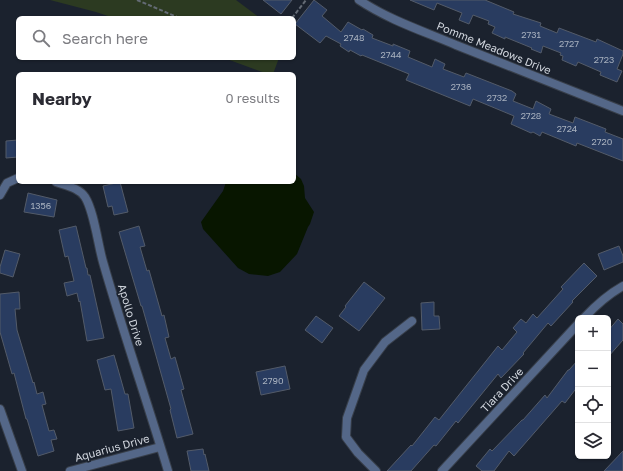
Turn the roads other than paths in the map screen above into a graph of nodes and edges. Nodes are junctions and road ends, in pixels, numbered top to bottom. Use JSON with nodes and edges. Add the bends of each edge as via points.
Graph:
{"nodes":[{"id":1,"x":359,"y":0,"type":"edge"},
{"id":2,"x":623,"y":111,"type":"edge"},
{"id":3,"x":16,"y":179,"type":"edge"},
{"id":4,"x":62,"y":184,"type":"edge"},
{"id":5,"x":0,"y":195,"type":"edge"},
{"id":6,"x":623,"y":286,"type":"edge"},
{"id":7,"x":587,"y":315,"type":"edge"},
{"id":8,"x":412,"y":321,"type":"dead end"},
{"id":9,"x":575,"y":327,"type":"edge"},
{"id":10,"x":0,"y":409,"type":"edge"},
{"id":11,"x":160,"y":447,"type":"junction"},
{"id":12,"x":22,"y":471,"type":"edge"},
{"id":13,"x":70,"y":471,"type":"edge"},
{"id":14,"x":168,"y":471,"type":"edge"},
{"id":15,"x":376,"y":471,"type":"edge"},
{"id":16,"x":442,"y":471,"type":"edge"}],
"edges":[{"from":1,"to":2,"type":"street","name":"Pomme Meadows Drive","via":[[376,11]]},
{"from":3,"to":5,"type":"street","via":[[7,183]]},
{"from":4,"to":11,"type":"street","name":"Apollo Drive","via":[[82,193],[91,212],[103,261]]},
{"from":6,"to":7,"type":"street","via":[[598,303]]},
{"from":8,"to":15,"type":"street","via":[[386,342],[364,370],[347,418],[346,437]]},
{"from":9,"to":16,"type":"street","name":"Tiara Drive"},
{"from":10,"to":12,"type":"street"},
{"from":11,"to":13,"type":"street","name":"Aquarius Drive"},
{"from":11,"to":14,"type":"street","name":"Apollo Drive"}]}
